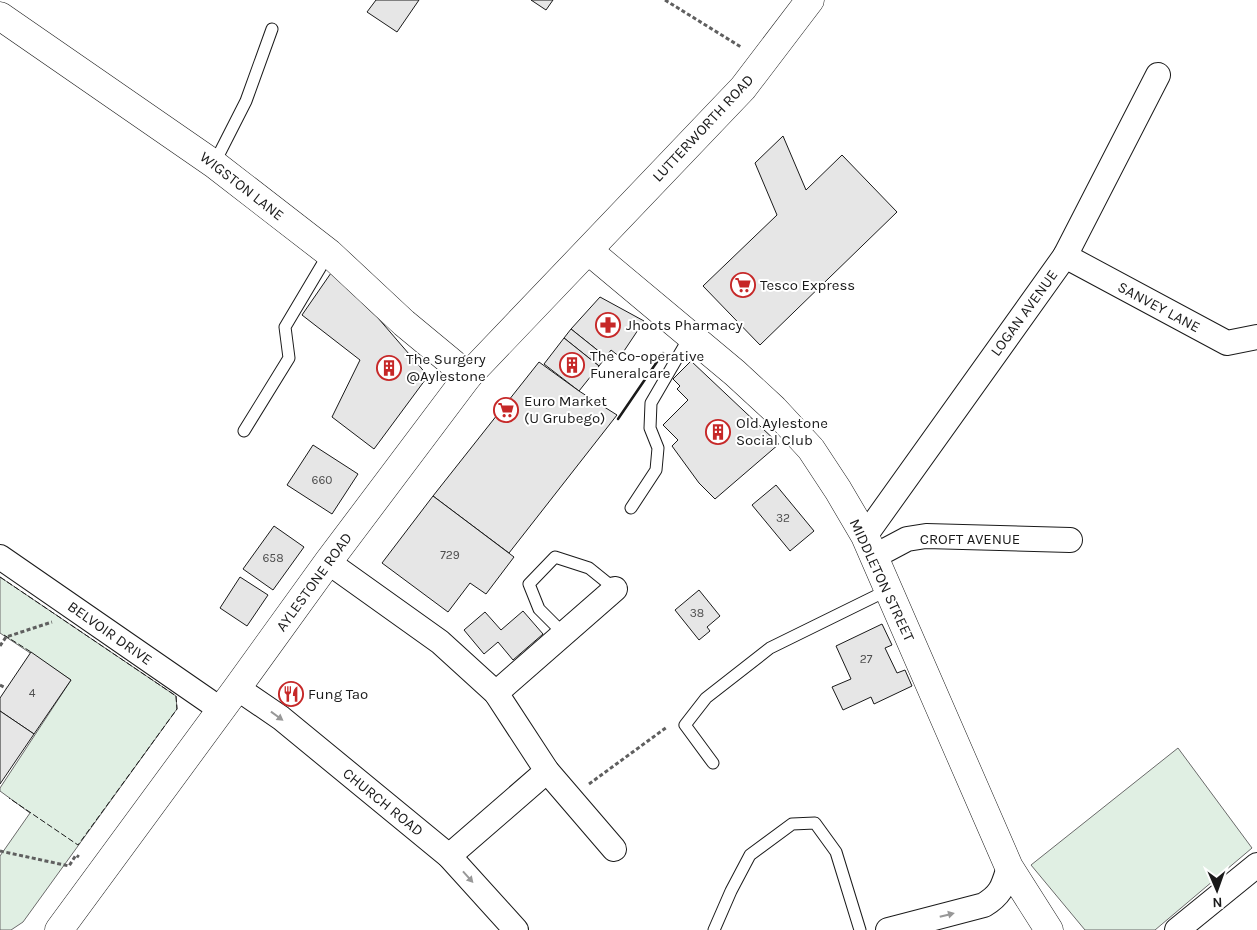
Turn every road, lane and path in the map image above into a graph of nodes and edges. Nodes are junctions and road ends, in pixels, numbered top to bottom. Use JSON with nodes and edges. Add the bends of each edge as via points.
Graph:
{"nodes":[{"id":1,"x":665,"y":0,"type":"edge"},
{"id":2,"x":810,"y":0,"type":"edge"},
{"id":3,"x":0,"y":16,"type":"edge"},
{"id":4,"x":272,"y":29,"type":"dead end"},
{"id":5,"x":764,"y":60,"type":"junction"},
{"id":6,"x":1158,"y":75,"type":"dead end"},
{"id":7,"x":214,"y":164,"type":"junction"},
{"id":8,"x":589,"y":251,"type":"junction"},
{"id":9,"x":329,"y":253,"type":"junction"},
{"id":10,"x":1064,"y":256,"type":"junction"},
{"id":11,"x":690,"y":336,"type":"junction"},
{"id":12,"x":1257,"y":337,"type":"edge"},
{"id":13,"x":468,"y":376,"type":"junction"},
{"id":14,"x":244,"y":430,"type":"dead end"},
{"id":15,"x":630,"y":508,"type":"dead end"},
{"id":16,"x":1070,"y":540,"type":"dead end"},
{"id":17,"x":870,"y":546,"type":"junction"},
{"id":18,"x":0,"y":557,"type":"edge"},
{"id":19,"x":328,"y":562,"type":"junction"},
{"id":20,"x":615,"y":589,"type":"joint"},
{"id":21,"x":888,"y":590,"type":"junction"},
{"id":22,"x":71,"y":605,"type":"junction"},
{"id":23,"x":564,"y":634,"type":"junction"},
{"id":24,"x":0,"y":646,"type":"edge"},
{"id":25,"x":0,"y":684,"type":"edge"},
{"id":26,"x":6,"y":688,"type":"dead end"},
{"id":27,"x":237,"y":688,"type":"junction"},
{"id":28,"x":496,"y":693,"type":"junction"},
{"id":29,"x":220,"y":709,"type":"junction"},
{"id":30,"x":685,"y":725,"type":"junction"},
{"id":31,"x":713,"y":762,"type":"dead end"},
{"id":32,"x":547,"y":771,"type":"junction"},
{"id":33,"x":570,"y":798,"type":"junction"},
{"id":34,"x":614,"y":849,"type":"dead end"},
{"id":35,"x":0,"y":851,"type":"edge"},
{"id":36,"x":448,"y":856,"type":"junction"},
{"id":37,"x":1257,"y":865,"type":"edge"},
{"id":38,"x":1009,"y":867,"type":"junction"},
{"id":39,"x":101,"y":872,"type":"junction"},
{"id":40,"x":59,"y":930,"type":"edge"},
{"id":41,"x":516,"y":930,"type":"edge"},
{"id":42,"x":714,"y":930,"type":"edge"},
{"id":43,"x":860,"y":930,"type":"edge"},
{"id":44,"x":888,"y":930,"type":"edge"},
{"id":45,"x":1049,"y":930,"type":"edge"},
{"id":46,"x":1178,"y":930,"type":"edge"}],
"edges":[{"from":1,"to":5,"type":"path"},
{"from":2,"to":5,"type":"street","name":"LUTTERWORTH ROAD"},
{"from":3,"to":7,"type":"street","name":"WIGSTON LANE"},
{"from":4,"to":7,"type":"lane","via":[[246,101]]},
{"from":5,"to":8,"type":"street","name":"LUTTERWORTH ROAD","via":[[743,88]]},
{"from":6,"to":10,"type":"street","name":"LOGAN AVENUE"},
{"from":7,"to":9,"type":"street","name":"WIGSTON LANE"},
{"from":8,"to":11,"type":"street","name":"MIDDLETON STREET"},
{"from":8,"to":13,"type":"street","name":"AYLESTONE ROAD"},
{"from":9,"to":13,"type":"street","name":"WIGSTON LANE","via":[[404,323]]},
{"from":9,"to":14,"type":"lane","via":[[285,327],[289,358]]},
{"from":10,"to":12,"type":"street","name":"SANVEY LANE","via":[[1227,343]]},
{"from":10,"to":17,"type":"street","name":"LOGAN AVENUE"},
{"from":11,"to":15,"type":"lane","via":[[651,403],[650,428],[658,448],[656,470]]},
{"from":11,"to":17,"type":"street","name":"MIDDLETON STREET","via":[[735,373],[811,449]]},
{"from":13,"to":19,"type":"street","name":"AYLESTONE ROAD"},
{"from":16,"to":17,"type":"street","name":"CROFT AVENUE","via":[[926,536]]},
{"from":17,"to":21,"type":"street","name":"MIDDLETON STREET"},
{"from":18,"to":22,"type":"street","name":"BELVOIR DRIVE"},
{"from":19,"to":27,"type":"street","name":"AYLESTONE ROAD"},
{"from":19,"to":28,"type":"street","via":[[440,642]]},
{"from":20,"to":23,"type":"street"},
{"from":20,"to":23,"type":"lane","via":[[589,568],[555,557],[529,584],[539,608]]},
{"from":21,"to":30,"type":"lane","via":[[770,648],[706,698]]},
{"from":21,"to":38,"type":"street","name":"MIDDLETON STREET"},
{"from":22,"to":24,"type":"path","via":[[62,620],[6,637]]},
{"from":22,"to":29,"type":"street","name":"BELVOIR DRIVE"},
{"from":23,"to":28,"type":"street"},
{"from":25,"to":26,"type":"path"},
{"from":27,"to":29,"type":"street","name":"AYLESTONE ROAD"},
{"from":27,"to":36,"type":"street","name":"CHURCH ROAD","one_way":true,"via":[[281,718]]},
{"from":28,"to":32,"type":"street"},
{"from":29,"to":39,"type":"street","name":"AYLESTONE ROAD"},
{"from":30,"to":31,"type":"lane"},
{"from":30,"to":33,"type":"path","via":[[669,726]]},
{"from":32,"to":33,"type":"street"},
{"from":32,"to":36,"type":"street"},
{"from":33,"to":34,"type":"street"},
{"from":35,"to":39,"type":"path","via":[[69,866],[76,855]]},
{"from":36,"to":41,"type":"street","name":"CHURCH ROAD","one_way":true},
{"from":37,"to":46,"type":"street"},
{"from":44,"to":38,"type":"street","one_way":true,"via":[[984,905],[1001,891]]},
{"from":38,"to":45,"type":"street","name":"MIDDLETON STREET"},
{"from":39,"to":40,"type":"street","name":"AYLESTONE ROAD"},
{"from":42,"to":43,"type":"lane","via":[[750,855],[792,824],[815,823],[836,852]]}]}
